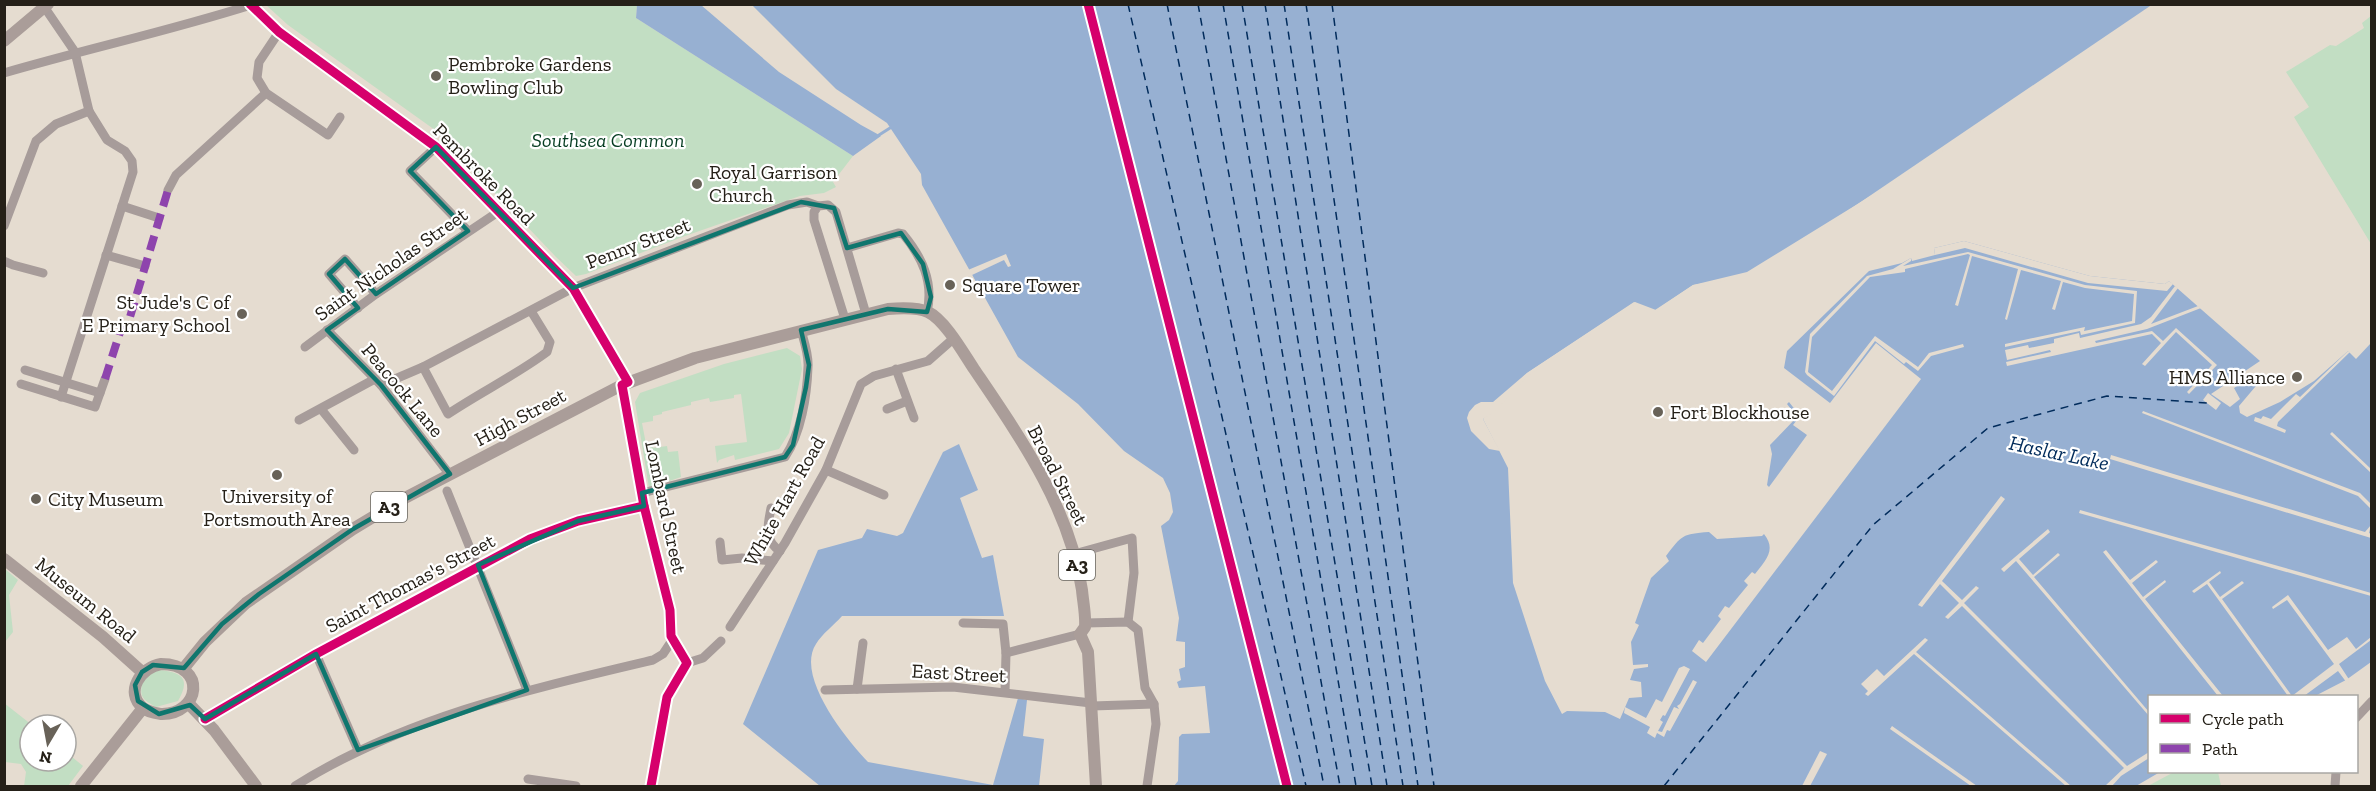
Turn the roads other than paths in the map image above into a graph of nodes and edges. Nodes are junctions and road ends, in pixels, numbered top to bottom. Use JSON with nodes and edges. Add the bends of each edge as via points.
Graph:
{"nodes":[{"id":1,"x":250,"y":5,"type":"edge"},
{"id":2,"x":46,"y":6,"type":"edge"},
{"id":3,"x":279,"y":32,"type":"junction"},
{"id":4,"x":4,"y":41,"type":"edge"},
{"id":5,"x":75,"y":52,"type":"junction"},
{"id":6,"x":4,"y":73,"type":"edge"},
{"id":7,"x":266,"y":93,"type":"junction"},
{"id":8,"x":88,"y":111,"type":"junction"},
{"id":9,"x":340,"y":117,"type":"dead end"},
{"id":10,"x":436,"y":147,"type":"junction"},
{"id":11,"x":168,"y":190,"type":"dead end"},
{"id":12,"x":122,"y":206,"type":"junction"},
{"id":13,"x":818,"y":206,"type":"junction"},
{"id":14,"x":498,"y":212,"type":"junction"},
{"id":15,"x":6,"y":213,"type":"edge"},
{"id":16,"x":159,"y":218,"type":"dead end"},
{"id":17,"x":4,"y":226,"type":"edge"},
{"id":18,"x":468,"y":231,"type":"junction"},
{"id":19,"x":847,"y":248,"type":"junction"},
{"id":20,"x":106,"y":255,"type":"junction"},
{"id":21,"x":4,"y":261,"type":"edge"},
{"id":22,"x":145,"y":266,"type":"dead end"},
{"id":23,"x":43,"y":273,"type":"dead end"},
{"id":24,"x":573,"y":288,"type":"junction"},
{"id":25,"x":376,"y":294,"type":"junction"},
{"id":26,"x":358,"y":308,"type":"junction"},
{"id":27,"x":531,"y":311,"type":"junction"},
{"id":28,"x":927,"y":312,"type":"junction"},
{"id":29,"x":866,"y":314,"type":"junction"},
{"id":30,"x":845,"y":319,"type":"junction"},
{"id":31,"x":327,"y":330,"type":"junction"},
{"id":32,"x":801,"y":330,"type":"junction"},
{"id":33,"x":953,"y":339,"type":"junction"},
{"id":34,"x":305,"y":347,"type":"dead end"},
{"id":35,"x":423,"y":367,"type":"junction"},
{"id":36,"x":896,"y":369,"type":"junction"},
{"id":37,"x":25,"y":370,"type":"dead end"},
{"id":38,"x":105,"y":379,"type":"dead end"},
{"id":39,"x":65,"y":382,"type":"junction"},
{"id":40,"x":377,"y":383,"type":"junction"},
{"id":41,"x":625,"y":383,"type":"junction"},
{"id":42,"x":21,"y":384,"type":"dead end"},
{"id":43,"x":100,"y":393,"type":"junction"},
{"id":44,"x":60,"y":397,"type":"junction"},
{"id":45,"x":908,"y":401,"type":"junction"},
{"id":46,"x":321,"y":409,"type":"junction"},
{"id":47,"x":887,"y":409,"type":"dead end"},
{"id":48,"x":914,"y":418,"type":"dead end"},
{"id":49,"x":299,"y":420,"type":"dead end"},
{"id":50,"x":354,"y":450,"type":"dead end"},
{"id":51,"x":826,"y":470,"type":"junction"},
{"id":52,"x":450,"y":475,"type":"junction"},
{"id":53,"x":447,"y":491,"type":"dead end"},
{"id":54,"x":642,"y":493,"type":"junction"},
{"id":55,"x":884,"y":495,"type":"dead end"},
{"id":56,"x":644,"y":506,"type":"junction"},
{"id":57,"x":771,"y":508,"type":"dead end"},
{"id":58,"x":720,"y":542,"type":"dead end"},
{"id":59,"x":780,"y":551,"type":"junction"},
{"id":60,"x":1074,"y":554,"type":"junction"},
{"id":61,"x":4,"y":558,"type":"edge"},
{"id":62,"x":773,"y":561,"type":"junction"},
{"id":63,"x":478,"y":565,"type":"junction"},
{"id":64,"x":1128,"y":622,"type":"junction"},
{"id":65,"x":963,"y":623,"type":"dead end"},
{"id":66,"x":730,"y":627,"type":"dead end"},
{"id":67,"x":1083,"y":628,"type":"junction"},
{"id":68,"x":721,"y":641,"type":"dead end"},
{"id":69,"x":863,"y":643,"type":"dead end"},
{"id":70,"x":1006,"y":653,"type":"junction"},
{"id":71,"x":316,"y":654,"type":"junction"},
{"id":72,"x":184,"y":668,"type":"junction"},
{"id":73,"x":142,"y":672,"type":"junction"},
{"id":74,"x":857,"y":689,"type":"junction"},
{"id":75,"x":527,"y":690,"type":"junction"},
{"id":76,"x":825,"y":690,"type":"dead end"},
{"id":77,"x":1005,"y":692,"type":"junction"},
{"id":78,"x":2372,"y":701,"type":"edge"},
{"id":79,"x":188,"y":703,"type":"junction"},
{"id":80,"x":1091,"y":704,"type":"junction"},
{"id":81,"x":1154,"y":704,"type":"junction"},
{"id":82,"x":143,"y":708,"type":"junction"},
{"id":83,"x":2358,"y":716,"type":"edge"},
{"id":84,"x":205,"y":719,"type":"junction"},
{"id":85,"x":358,"y":750,"type":"junction"},
{"id":86,"x":528,"y":779,"type":"dead end"},
{"id":87,"x":559,"y":785,"type":"edge"},
{"id":88,"x":81,"y":786,"type":"edge"},
{"id":89,"x":256,"y":786,"type":"edge"},
{"id":90,"x":295,"y":786,"type":"edge"},
{"id":91,"x":576,"y":786,"type":"edge"},
{"id":92,"x":651,"y":786,"type":"edge"},
{"id":93,"x":1096,"y":786,"type":"edge"},
{"id":94,"x":1147,"y":786,"type":"edge"}],
"edges":[{"from":1,"to":3,"type":"street","name":"Pembroke Road"},
{"from":1,"to":5,"type":"street"},
{"from":2,"to":4,"type":"main road"},
{"from":2,"to":5,"type":"street"},
{"from":3,"to":7,"type":"street","via":[[259,62],[257,78]]},
{"from":3,"to":10,"type":"street","name":"Pembroke Road"},
{"from":5,"to":6,"type":"street"},
{"from":5,"to":8,"type":"street"},
{"from":7,"to":9,"type":"street","via":[[328,135]]},
{"from":7,"to":11,"type":"street","via":[[176,175]]},
{"from":8,"to":12,"type":"street","via":[[106,140],[125,151],[132,161],[133,172]]},
{"from":8,"to":15,"type":"street","via":[[56,124],[36,141]]},
{"from":10,"to":14,"type":"street","name":"Pembroke Road"},
{"from":10,"to":18,"type":"street","via":[[410,171]]},
{"from":12,"to":16,"type":"street"},
{"from":12,"to":20,"type":"street"},
{"from":13,"to":19,"type":"street","via":[[834,208]]},
{"from":13,"to":24,"type":"street","name":"Penny Street","via":[[803,202],[789,205]]},
{"from":13,"to":30,"type":"street","via":[[814,220]]},
{"from":14,"to":18,"type":"street","name":"Saint Nicholas Street"},
{"from":14,"to":24,"type":"street","name":"Pembroke Road"},
{"from":15,"to":17,"type":"street"},
{"from":18,"to":25,"type":"street","name":"Saint Nicholas Street"},
{"from":19,"to":28,"type":"street","via":[[903,234],[928,277],[931,297]]},
{"from":19,"to":29,"type":"street"},
{"from":20,"to":22,"type":"street"},
{"from":20,"to":39,"type":"street"},
{"from":21,"to":23,"type":"street"},
{"from":24,"to":27,"type":"street","name":"Penny Street"},
{"from":24,"to":41,"type":"street","name":"Pembroke Road"},
{"from":25,"to":26,"type":"street","name":"Saint Nicholas Street"},
{"from":25,"to":26,"type":"street","via":[[345,260],[328,274]]},
{"from":26,"to":31,"type":"street","name":"Saint Nicholas Street"},
{"from":27,"to":35,"type":"street","name":"Penny Street"},
{"from":27,"to":35,"type":"street","via":[[550,342],[547,352],[448,414]]},
{"from":28,"to":29,"type":"main road","name":"High Street","number":"A3","via":[[898,308]]},
{"from":28,"to":33,"type":"main road","name":"Broad Street","number":"A3"},
{"from":29,"to":30,"type":"main road","name":"High Street","number":"A3"},
{"from":30,"to":32,"type":"main road","name":"High Street","number":"A3"},
{"from":31,"to":34,"type":"street","name":"Saint Nicholas Street"},
{"from":31,"to":40,"type":"street","name":"Peacock Lane"},
{"from":32,"to":41,"type":"main road","name":"High Street","number":"A3","via":[[695,358]]},
{"from":32,"to":54,"type":"street","via":[[809,364],[793,445],[785,457]]},
{"from":33,"to":36,"type":"street","name":"White Hart Road","via":[[928,361]]},
{"from":33,"to":60,"type":"main road","name":"Broad Street","number":"A3","via":[[1043,480],[1061,515]]},
{"from":35,"to":40,"type":"street","name":"Penny Street"},
{"from":36,"to":45,"type":"street"},
{"from":36,"to":51,"type":"street","name":"White Hart Road","via":[[861,384]]},
{"from":37,"to":39,"type":"street"},
{"from":38,"to":43,"type":"street"},
{"from":39,"to":43,"type":"street"},
{"from":39,"to":44,"type":"street"},
{"from":40,"to":46,"type":"street","name":"Penny Street"},
{"from":40,"to":52,"type":"street","name":"Peacock Lane"},
{"from":41,"to":52,"type":"main road","name":"High Street","number":"A3"},
{"from":41,"to":54,"type":"street","name":"Lombard Street"},
{"from":42,"to":44,"type":"street"},
{"from":43,"to":44,"type":"street","via":[[95,407]]},
{"from":45,"to":47,"type":"street"},
{"from":45,"to":48,"type":"street"},
{"from":46,"to":49,"type":"street","name":"Penny Street"},
{"from":46,"to":50,"type":"street"},
{"from":51,"to":55,"type":"street"},
{"from":51,"to":59,"type":"street","name":"White Hart Road"},
{"from":52,"to":72,"type":"main road","name":"High Street","number":"A3","via":[[353,529],[246,603]]},
{"from":53,"to":63,"type":"street"},
{"from":54,"to":56,"type":"street","name":"Lombard Street"},
{"from":56,"to":63,"type":"street","name":"Saint Thomas's Street","via":[[578,521]]},
{"from":56,"to":75,"type":"street","name":"Lombard Street","via":[[670,610],[671,642],[653,660]]},
{"from":57,"to":59,"type":"street","via":[[768,538]]},
{"from":58,"to":62,"type":"street","via":[[722,560]]},
{"from":59,"to":62,"type":"street","name":"White Hart Road"},
{"from":60,"to":64,"type":"street","via":[[1132,538],[1134,573]]},
{"from":60,"to":67,"type":"main road","name":"Broad Street","number":"A3"},
{"from":61,"to":73,"type":"main road","name":"Museum Road"},
{"from":62,"to":66,"type":"street","name":"White Hart Road"},
{"from":63,"to":71,"type":"street","name":"Saint Thomas's Street"},
{"from":63,"to":75,"type":"street"},
{"from":64,"to":67,"type":"street"},
{"from":64,"to":81,"type":"street","via":[[1138,630],[1145,688]]},
{"from":65,"to":70,"type":"street","via":[[1003,624]]},
{"from":67,"to":70,"type":"street"},
{"from":67,"to":80,"type":"main road","name":"Broad Street","number":"A3"},
{"from":68,"to":92,"type":"street","via":[[703,658],[687,663],[667,697]]},
{"from":69,"to":74,"type":"street"},
{"from":70,"to":77,"type":"street"},
{"from":71,"to":84,"type":"street","name":"Saint Thomas's Street"},
{"from":71,"to":85,"type":"street"},
{"from":72,"to":73,"type":"main road","via":[[161,664]]},
{"from":72,"to":79,"type":"main road","via":[[193,688]]},
{"from":73,"to":82,"type":"main road","via":[[135,693]]},
{"from":74,"to":76,"type":"street","name":"East Street"},
{"from":74,"to":77,"type":"street","name":"East Street","via":[[953,687]]},
{"from":75,"to":85,"type":"street","via":[[425,723]]},
{"from":77,"to":80,"type":"street","name":"East Street"},
{"from":78,"to":83,"type":"street"},
{"from":79,"to":82,"type":"main road","via":[[176,713]]},
{"from":79,"to":84,"type":"main road"},
{"from":80,"to":81,"type":"street","name":"East Street"},
{"from":80,"to":93,"type":"main road","name":"Broad Street","number":"A3"},
{"from":81,"to":94,"type":"street","via":[[1156,724]]},
{"from":82,"to":88,"type":"main road"},
{"from":84,"to":89,"type":"main road"},
{"from":85,"to":90,"type":"street"},
{"from":86,"to":87,"type":"street"},
{"from":87,"to":91,"type":"street"}]}
